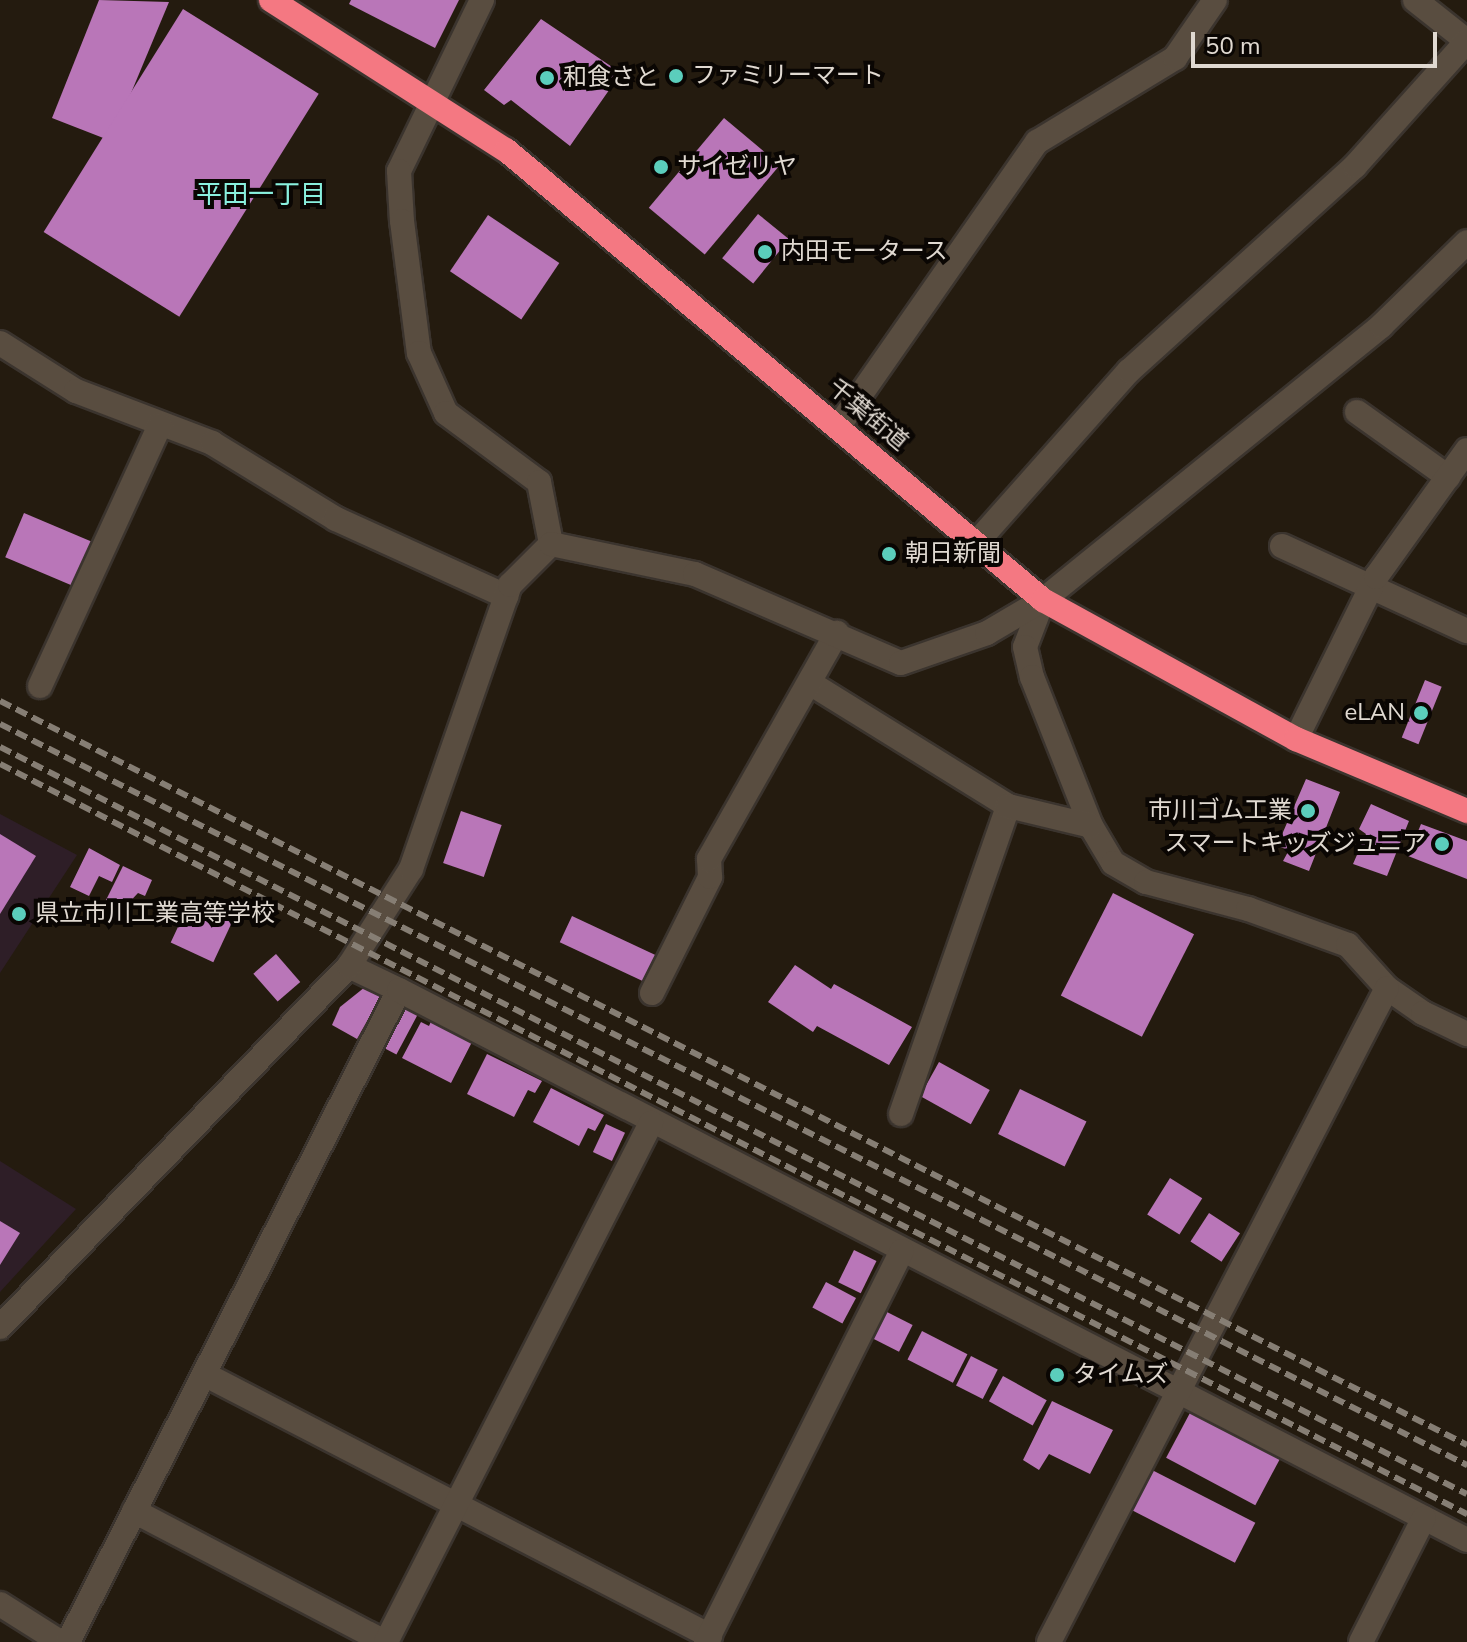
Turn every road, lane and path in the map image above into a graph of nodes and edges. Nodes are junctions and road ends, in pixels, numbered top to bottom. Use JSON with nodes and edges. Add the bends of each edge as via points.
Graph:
{"nodes":[{"id":1,"x":271,"y":0,"type":"edge"},
{"id":2,"x":482,"y":0,"type":"edge"},
{"id":3,"x":1215,"y":0,"type":"edge"},
{"id":4,"x":1415,"y":0,"type":"edge"},
{"id":5,"x":1467,"y":41,"type":"edge"},
{"id":6,"x":433,"y":99,"type":"junction"},
{"id":7,"x":1467,"y":242,"type":"edge"},
{"id":8,"x":0,"y":343,"type":"edge"},
{"id":9,"x":1357,"y":412,"type":"dead end"},
{"id":10,"x":160,"y":425,"type":"junction"},
{"id":11,"x":838,"y":427,"type":"junction"},
{"id":12,"x":1467,"y":450,"type":"edge"},
{"id":13,"x":1448,"y":477,"type":"junction"},
{"id":14,"x":977,"y":542,"type":"junction"},
{"id":15,"x":551,"y":544,"type":"junction"},
{"id":16,"x":1282,"y":546,"type":"dead end"},
{"id":17,"x":1372,"y":585,"type":"junction"},
{"id":18,"x":506,"y":596,"type":"junction"},
{"id":19,"x":1043,"y":600,"type":"junction"},
{"id":20,"x":1467,"y":631,"type":"edge"},
{"id":21,"x":837,"y":633,"type":"junction"},
{"id":22,"x":810,"y":683,"type":"junction"},
{"id":23,"x":40,"y":686,"type":"dead end"},
{"id":24,"x":1296,"y":739,"type":"junction"},
{"id":25,"x":1008,"y":806,"type":"junction"},
{"id":26,"x":1467,"y":811,"type":"edge"},
{"id":27,"x":1091,"y":826,"type":"junction"},
{"id":28,"x":349,"y":966,"type":"junction"},
{"id":29,"x":1387,"y":988,"type":"junction"},
{"id":30,"x":399,"y":990,"type":"junction"},
{"id":31,"x":652,"y":993,"type":"dead end"},
{"id":32,"x":1467,"y":1034,"type":"edge"},
{"id":33,"x":901,"y":1114,"type":"dead end"},
{"id":34,"x":651,"y":1123,"type":"junction"},
{"id":35,"x":902,"y":1251,"type":"junction"},
{"id":36,"x":0,"y":1327,"type":"edge"},
{"id":37,"x":204,"y":1374,"type":"junction"},
{"id":38,"x":1180,"y":1395,"type":"junction"},
{"id":39,"x":455,"y":1504,"type":"junction"},
{"id":40,"x":134,"y":1511,"type":"junction"},
{"id":41,"x":1424,"y":1518,"type":"junction"},
{"id":42,"x":1467,"y":1540,"type":"edge"},
{"id":43,"x":0,"y":1604,"type":"edge"},
{"id":44,"x":708,"y":1639,"type":"edge"},
{"id":45,"x":60,"y":1642,"type":"edge"},
{"id":46,"x":68,"y":1642,"type":"edge"},
{"id":47,"x":385,"y":1642,"type":"edge"},
{"id":48,"x":1049,"y":1642,"type":"edge"},
{"id":49,"x":1361,"y":1642,"type":"edge"}],
"edges":[{"from":1,"to":6,"type":"highway","name":"千葉街道"},
{"from":2,"to":6,"type":"street"},
{"from":3,"to":11,"type":"street","via":[[1175,58],[1037,142]]},
{"from":4,"to":5,"type":"street"},
{"from":5,"to":14,"type":"street","via":[[1355,166],[1129,371]]},
{"from":6,"to":11,"type":"highway","name":"千葉街道","via":[[506,150]]},
{"from":6,"to":15,"type":"street","via":[[399,171],[419,353],[446,413],[539,482]]},
{"from":7,"to":19,"type":"street","via":[[1381,326]]},
{"from":8,"to":10,"type":"street","via":[[76,391]]},
{"from":9,"to":13,"type":"street"},
{"from":10,"to":18,"type":"street","via":[[212,443],[336,519]]},
{"from":10,"to":23,"type":"street"},
{"from":11,"to":14,"type":"highway","name":"千葉街道"},
{"from":12,"to":13,"type":"street"},
{"from":13,"to":17,"type":"street"},
{"from":14,"to":19,"type":"highway","name":"千葉街道"},
{"from":15,"to":18,"type":"street"},
{"from":15,"to":21,"type":"street","via":[[695,574]]},
{"from":16,"to":17,"type":"street"},
{"from":17,"to":20,"type":"street"},
{"from":17,"to":24,"type":"street"},
{"from":18,"to":28,"type":"street","via":[[411,869]]},
{"from":19,"to":21,"type":"street","via":[[987,633],[901,663]]},
{"from":19,"to":24,"type":"highway","name":"千葉街道"},
{"from":19,"to":27,"type":"street","via":[[1025,647],[1028,662]]},
{"from":21,"to":22,"type":"street"},
{"from":22,"to":25,"type":"street"},
{"from":22,"to":31,"type":"street","via":[[709,859],[710,877]]},
{"from":24,"to":26,"type":"highway","name":"千葉街道"},
{"from":25,"to":27,"type":"street"},
{"from":25,"to":33,"type":"street"},
{"from":27,"to":29,"type":"street","via":[[1113,863],[1146,882],[1248,909],[1348,945]]},
{"from":28,"to":30,"type":"street"},
{"from":28,"to":36,"type":"street"},
{"from":29,"to":32,"type":"street"},
{"from":29,"to":38,"type":"street"},
{"from":30,"to":34,"type":"street"},
{"from":30,"to":37,"type":"street"},
{"from":34,"to":35,"type":"street"},
{"from":34,"to":39,"type":"street"},
{"from":35,"to":38,"type":"street"},
{"from":35,"to":44,"type":"street"},
{"from":37,"to":39,"type":"street"},
{"from":37,"to":40,"type":"street"},
{"from":38,"to":41,"type":"street"},
{"from":38,"to":48,"type":"street"},
{"from":39,"to":44,"type":"street"},
{"from":39,"to":47,"type":"street"},
{"from":40,"to":46,"type":"street"},
{"from":40,"to":47,"type":"street"},
{"from":41,"to":42,"type":"street"},
{"from":41,"to":49,"type":"street"},
{"from":43,"to":45,"type":"street"}]}
